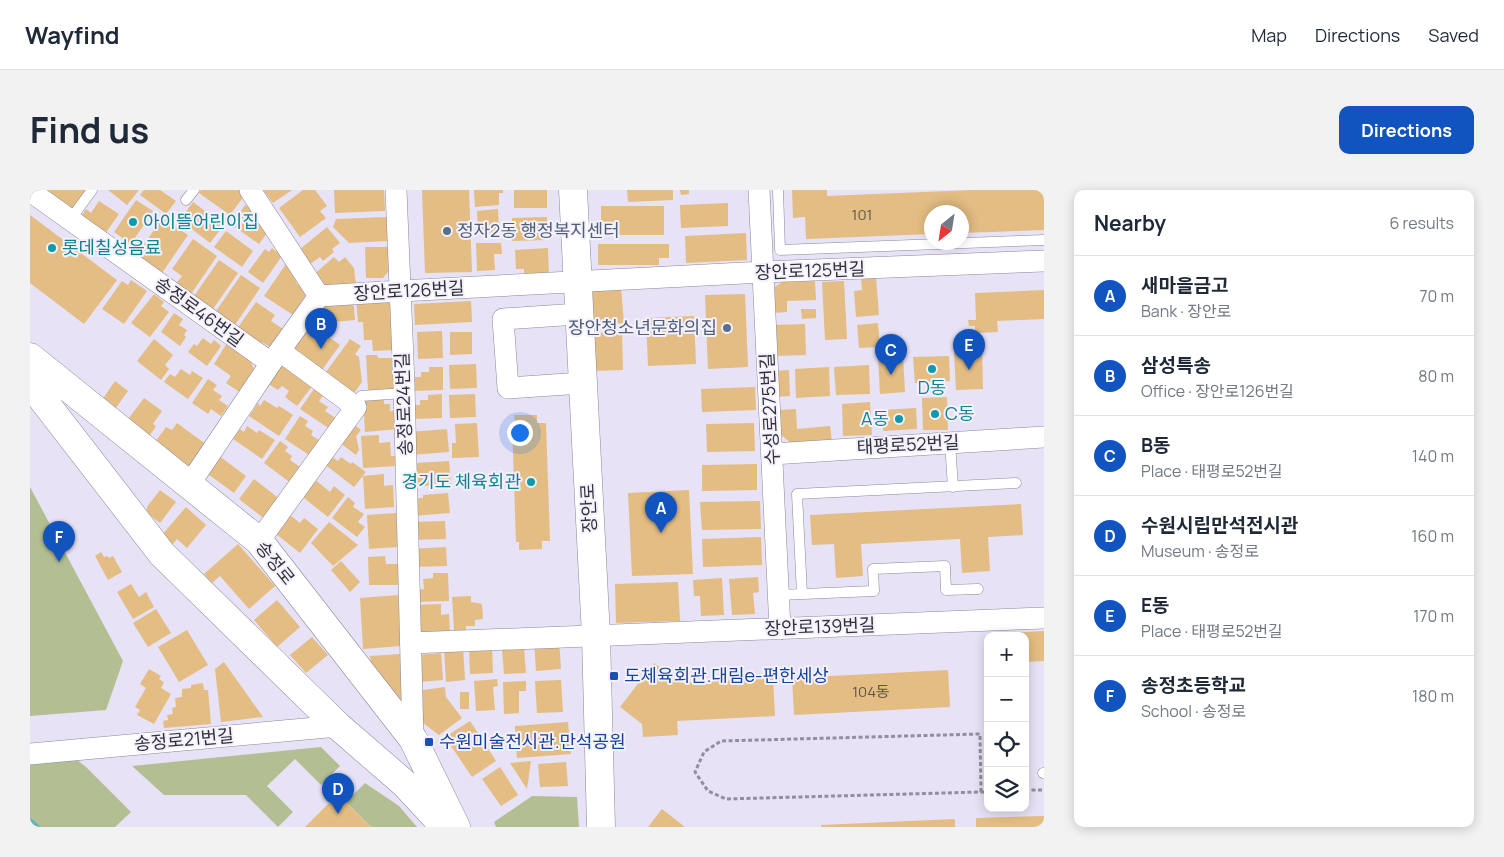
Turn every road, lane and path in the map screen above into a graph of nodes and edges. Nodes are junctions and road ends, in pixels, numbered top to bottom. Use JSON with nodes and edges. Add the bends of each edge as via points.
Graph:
{"nodes":[{"id":1,"x":92,"y":190,"type":"edge"},
{"id":2,"x":194,"y":190,"type":"edge"},
{"id":3,"x":250,"y":190,"type":"edge"},
{"id":4,"x":396,"y":190,"type":"edge"},
{"id":5,"x":573,"y":190,"type":"edge"},
{"id":6,"x":759,"y":190,"type":"edge"},
{"id":7,"x":778,"y":190,"type":"edge"},
{"id":8,"x":30,"y":191,"type":"edge"},
{"id":9,"x":186,"y":200,"type":"dead end"},
{"id":10,"x":70,"y":220,"type":"junction"},
{"id":11,"x":1044,"y":240,"type":"edge"},
{"id":12,"x":1044,"y":261,"type":"edge"},
{"id":13,"x":763,"y":272,"type":"junction"},
{"id":14,"x":577,"y":283,"type":"junction"},
{"id":15,"x":400,"y":291,"type":"junction"},
{"id":16,"x":319,"y":296,"type":"junction"},
{"id":17,"x":578,"y":314,"type":"junction"},
{"id":18,"x":30,"y":357,"type":"edge"},
{"id":19,"x":276,"y":357,"type":"junction"},
{"id":20,"x":582,"y":382,"type":"junction"},
{"id":21,"x":30,"y":383,"type":"edge"},
{"id":22,"x":404,"y":393,"type":"junction"},
{"id":23,"x":356,"y":407,"type":"junction"},
{"id":24,"x":123,"y":432,"type":"junction"},
{"id":25,"x":1044,"y":437,"type":"edge"},
{"id":26,"x":950,"y":443,"type":"junction"},
{"id":27,"x":772,"y":454,"type":"junction"},
{"id":28,"x":94,"y":466,"type":"junction"},
{"id":29,"x":1016,"y":483,"type":"dead end"},
{"id":30,"x":190,"y":485,"type":"junction"},
{"id":31,"x":953,"y":487,"type":"junction"},
{"id":32,"x":259,"y":541,"type":"junction"},
{"id":33,"x":978,"y":589,"type":"dead end"},
{"id":34,"x":802,"y":594,"type":"junction"},
{"id":35,"x":779,"y":595,"type":"junction"},
{"id":36,"x":1044,"y":618,"type":"edge"},
{"id":37,"x":780,"y":629,"type":"junction"},
{"id":38,"x":596,"y":636,"type":"junction"},
{"id":39,"x":411,"y":643,"type":"junction"},
{"id":40,"x":390,"y":709,"type":"junction"},
{"id":41,"x":338,"y":726,"type":"junction"},
{"id":42,"x":413,"y":739,"type":"junction"},
{"id":43,"x":361,"y":745,"type":"junction"},
{"id":44,"x":30,"y":754,"type":"edge"},
{"id":45,"x":1029,"y":790,"type":"edge"},
{"id":46,"x":1044,"y":790,"type":"edge"},
{"id":47,"x":981,"y":792,"type":"joint"},
{"id":48,"x":445,"y":827,"type":"edge"},
{"id":49,"x":456,"y":827,"type":"edge"},
{"id":50,"x":600,"y":827,"type":"edge"}],
"edges":[{"from":1,"to":10,"type":"lane"},
{"from":2,"to":9,"type":"lane"},
{"from":3,"to":16,"type":"street"},
{"from":4,"to":15,"type":"street","name":"송정로24번길"},
{"from":5,"to":14,"type":"main road","name":"장안로"},
{"from":6,"to":13,"type":"street","name":"수성로275번길"},
{"from":7,"to":11,"type":"lane","via":[[780,250]]},
{"from":8,"to":10,"type":"street","name":"송정로46번길"},
{"from":10,"to":19,"type":"street","name":"송정로46번길"},
{"from":12,"to":13,"type":"street","name":"장안로125번길"},
{"from":13,"to":14,"type":"street","name":"장안로125번길"},
{"from":13,"to":27,"type":"street","name":"수성로275번길"},
{"from":14,"to":15,"type":"street","name":"장안로126번길"},
{"from":14,"to":17,"type":"main road","name":"장안로"},
{"from":15,"to":16,"type":"street","name":"장안로126번길"},
{"from":15,"to":22,"type":"street","name":"송정로24번길"},
{"from":16,"to":19,"type":"street"},
{"from":17,"to":20,"type":"main road","name":"장안로"},
{"from":17,"to":20,"type":"street","via":[[503,319],[508,388]]},
{"from":18,"to":24,"type":"main road","name":"송정로"},
{"from":19,"to":23,"type":"street","name":"송정로46번길"},
{"from":19,"to":30,"type":"street"},
{"from":20,"to":38,"type":"main road","name":"장안로"},
{"from":21,"to":28,"type":"main road"},
{"from":22,"to":23,"type":"lane","via":[[361,396]]},
{"from":22,"to":39,"type":"street","name":"송정로24번길"},
{"from":23,"to":32,"type":"street"},
{"from":24,"to":28,"type":"main road","via":[[100,430],[92,434],[89,450]]},
{"from":24,"to":30,"type":"main road","name":"송정로"},
{"from":25,"to":26,"type":"street","name":"태평로52번길"},
{"from":26,"to":27,"type":"street","name":"태평로52번길"},
{"from":26,"to":31,"type":"lane"},
{"from":27,"to":35,"type":"street","name":"수성로275번길"},
{"from":28,"to":41,"type":"main road","via":[[162,554]]},
{"from":29,"to":31,"type":"lane"},
{"from":30,"to":32,"type":"main road","name":"송정로"},
{"from":31,"to":34,"type":"lane","via":[[797,494]]},
{"from":32,"to":40,"type":"main road","name":"송정로"},
{"from":33,"to":34,"type":"lane","via":[[946,590],[945,566],[873,569],[874,591]]},
{"from":34,"to":35,"type":"lane"},
{"from":35,"to":37,"type":"street","name":"수성로275번길"},
{"from":36,"to":37,"type":"street","name":"장안로139번길"},
{"from":37,"to":38,"type":"street","name":"장안로139번길"},
{"from":38,"to":39,"type":"street","name":"장안로139번길"},
{"from":38,"to":50,"type":"main road","name":"장안로"},
{"from":39,"to":42,"type":"street","name":"송정로24번길"},
{"from":40,"to":42,"type":"main road","name":"송정로"},
{"from":40,"to":43,"type":"main road","via":[[402,739],[397,751],[384,753]]},
{"from":41,"to":43,"type":"main road"},
{"from":41,"to":44,"type":"street","name":"송정로21번길"},
{"from":42,"to":49,"type":"main road","name":"송정로"},
{"from":43,"to":48,"type":"main road","via":[[405,784]]},
{"from":45,"to":46,"type":"path"},
{"from":47,"to":47,"type":"path","via":[[726,799],[708,791],[695,772],[704,752],[722,741],[980,734]]}]}
